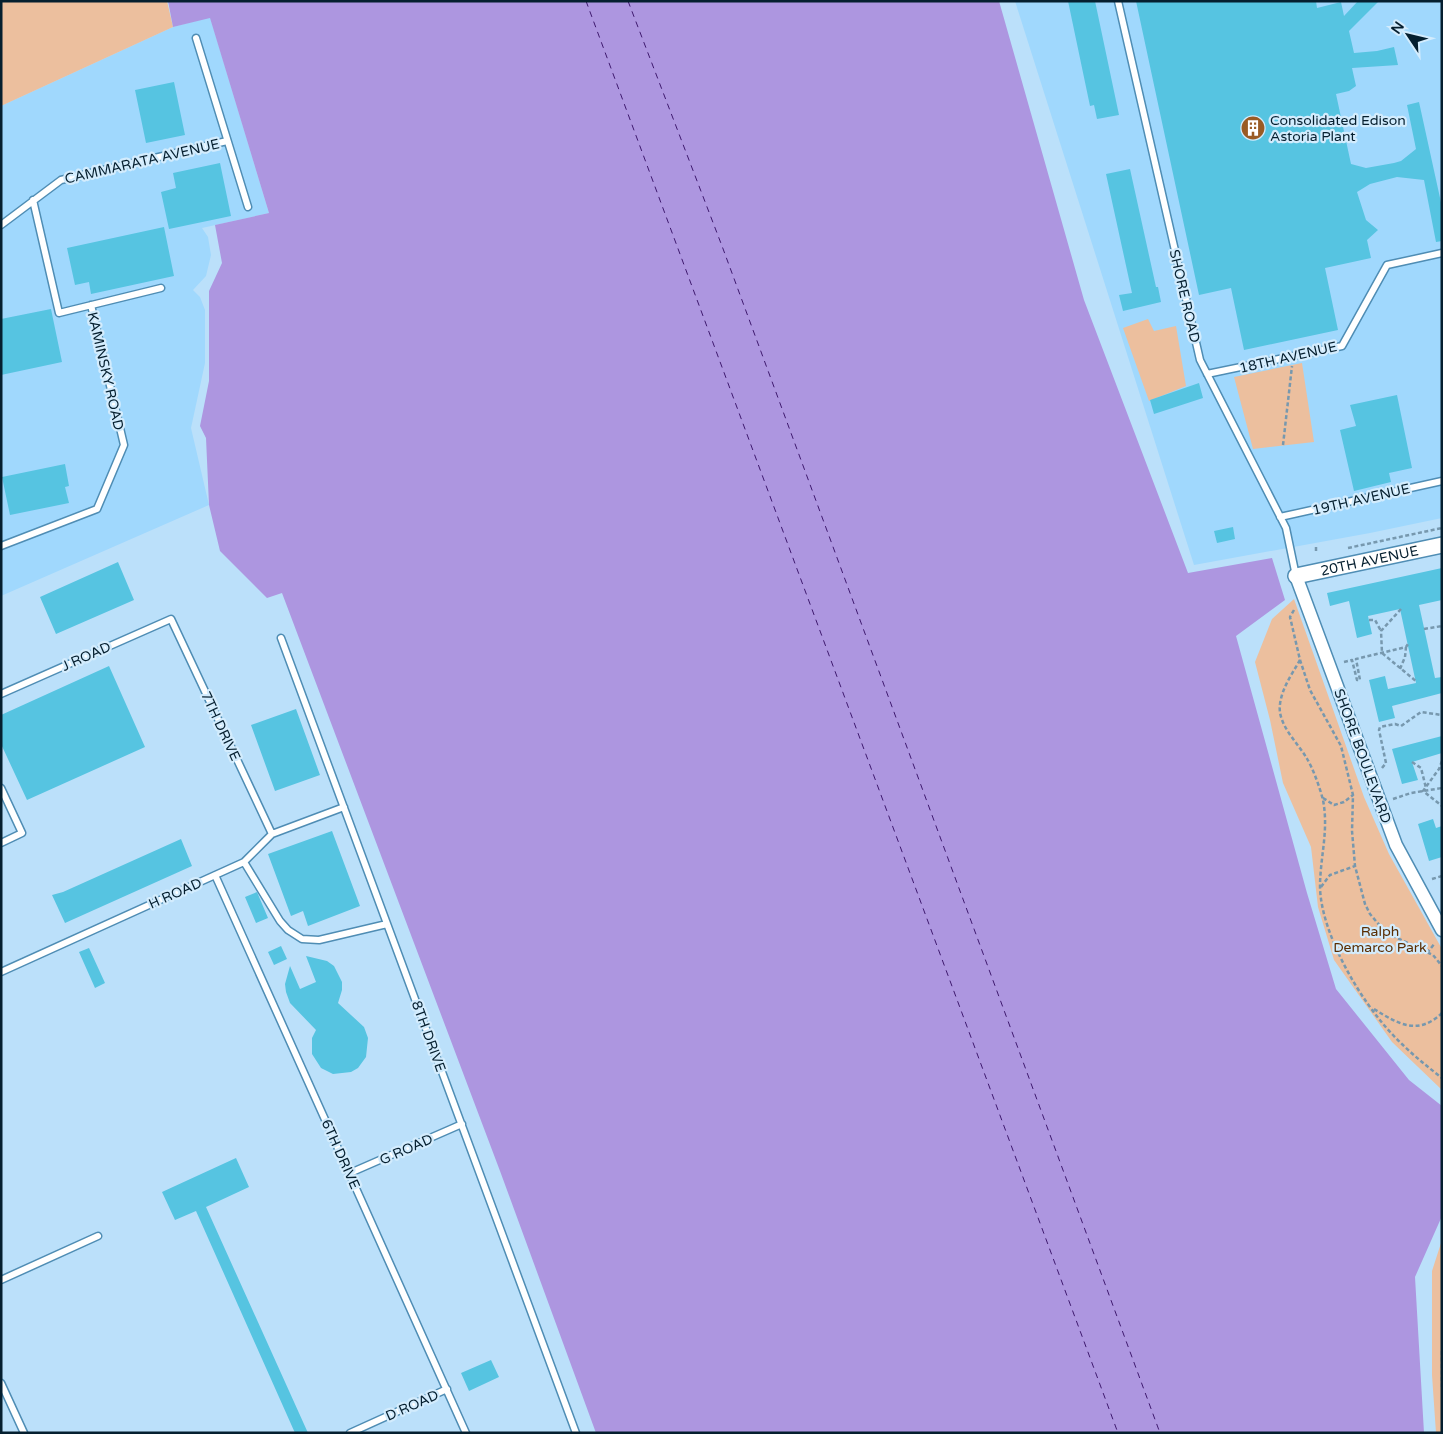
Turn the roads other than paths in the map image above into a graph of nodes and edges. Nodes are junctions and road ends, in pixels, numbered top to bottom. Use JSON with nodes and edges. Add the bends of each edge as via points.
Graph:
{"nodes":[{"id":1,"x":1118,"y":1,"type":"edge"},
{"id":2,"x":196,"y":38,"type":"dead end"},
{"id":3,"x":227,"y":141,"type":"junction"},
{"id":4,"x":34,"y":200,"type":"junction"},
{"id":5,"x":248,"y":207,"type":"dead end"},
{"id":6,"x":1,"y":224,"type":"edge"},
{"id":7,"x":1442,"y":253,"type":"edge"},
{"id":8,"x":161,"y":288,"type":"dead end"},
{"id":9,"x":91,"y":305,"type":"junction"},
{"id":10,"x":1207,"y":374,"type":"junction"},
{"id":11,"x":1442,"y":481,"type":"edge"},
{"id":12,"x":1280,"y":517,"type":"junction"},
{"id":13,"x":1442,"y":545,"type":"edge"},
{"id":14,"x":1,"y":546,"type":"edge"},
{"id":15,"x":1296,"y":576,"type":"junction"},
{"id":16,"x":171,"y":619,"type":"joint"},
{"id":17,"x":281,"y":638,"type":"dead end"},
{"id":18,"x":1,"y":694,"type":"edge"},
{"id":19,"x":1,"y":788,"type":"edge"},
{"id":20,"x":344,"y":807,"type":"junction"},
{"id":21,"x":272,"y":834,"type":"junction"},
{"id":22,"x":1,"y":843,"type":"edge"},
{"id":23,"x":244,"y":862,"type":"junction"},
{"id":24,"x":215,"y":875,"type":"junction"},
{"id":25,"x":387,"y":924,"type":"junction"},
{"id":26,"x":1442,"y":930,"type":"edge"},
{"id":27,"x":1,"y":972,"type":"edge"},
{"id":28,"x":462,"y":1124,"type":"junction"},
{"id":29,"x":350,"y":1173,"type":"junction"},
{"id":30,"x":98,"y":1236,"type":"dead end"},
{"id":31,"x":1,"y":1280,"type":"edge"},
{"id":32,"x":1,"y":1383,"type":"edge"},
{"id":33,"x":447,"y":1389,"type":"junction"},
{"id":34,"x":24,"y":1433,"type":"edge"},
{"id":35,"x":350,"y":1433,"type":"edge"},
{"id":36,"x":466,"y":1433,"type":"edge"},
{"id":37,"x":576,"y":1433,"type":"edge"}],
"edges":[{"from":1,"to":10,"type":"lane","name":"SHORE ROAD","via":[[1200,360]]},
{"from":2,"to":3,"type":"lane"},
{"from":3,"to":4,"type":"lane","name":"CAMMARATA AVENUE","via":[[61,180]]},
{"from":3,"to":5,"type":"lane"},
{"from":4,"to":6,"type":"lane","name":"CAMMARATA AVENUE"},
{"from":4,"to":9,"type":"lane","via":[[59,313]]},
{"from":7,"to":10,"type":"lane","name":"18TH AVENUE","via":[[1387,265],[1342,346]]},
{"from":8,"to":9,"type":"lane"},
{"from":9,"to":14,"type":"lane","name":"KAMINSKY ROAD","via":[[124,445],[97,509]]},
{"from":10,"to":12,"type":"lane","name":"SHORE ROAD"},
{"from":11,"to":12,"type":"lane","name":"19TH AVENUE"},
{"from":12,"to":15,"type":"lane","name":"SHORE ROAD","via":[[1286,528]]},
{"from":13,"to":15,"type":"street","name":"20TH AVENUE"},
{"from":15,"to":26,"type":"street","name":"SHORE BOULEVARD","via":[[1396,845]]},
{"from":16,"to":18,"type":"lane","name":"J ROAD"},
{"from":16,"to":21,"type":"lane","name":"7TH DRIVE"},
{"from":17,"to":20,"type":"lane","name":"8TH DRIVE"},
{"from":19,"to":22,"type":"lane","via":[[22,833]]},
{"from":20,"to":21,"type":"lane","name":"H ROAD"},
{"from":20,"to":25,"type":"lane","name":"8TH DRIVE"},
{"from":21,"to":23,"type":"lane","name":"H ROAD"},
{"from":23,"to":24,"type":"lane","name":"H ROAD"},
{"from":23,"to":25,"type":"lane","via":[[280,921],[302,939],[319,940]]},
{"from":24,"to":27,"type":"lane","name":"H ROAD"},
{"from":24,"to":29,"type":"lane","name":"6TH DRIVE"},
{"from":25,"to":28,"type":"lane","name":"8TH DRIVE"},
{"from":28,"to":29,"type":"lane","name":"G ROAD"},
{"from":28,"to":37,"type":"lane","name":"8TH DRIVE"},
{"from":29,"to":33,"type":"lane","name":"6TH DRIVE"},
{"from":30,"to":31,"type":"lane"},
{"from":32,"to":34,"type":"lane"},
{"from":33,"to":35,"type":"lane","name":"D ROAD"},
{"from":33,"to":36,"type":"lane","name":"6TH DRIVE"}]}
